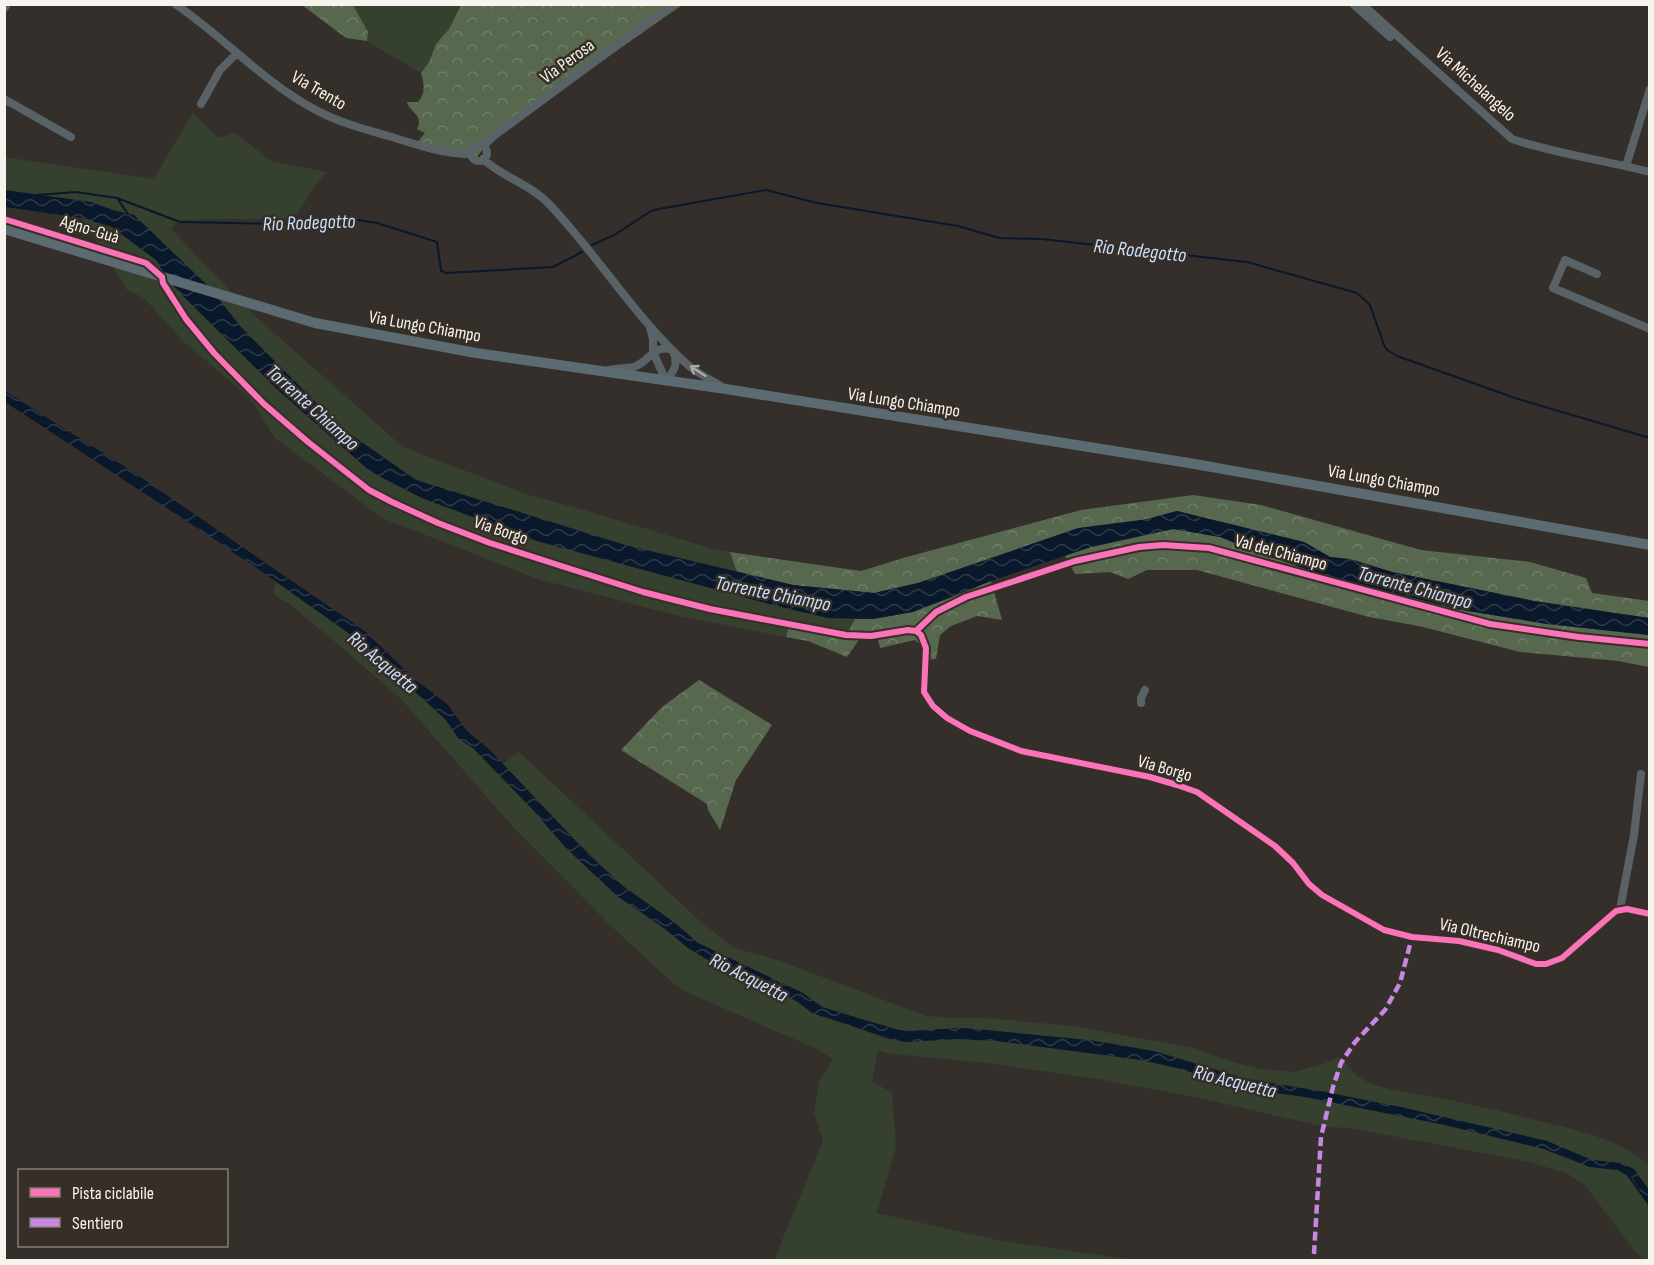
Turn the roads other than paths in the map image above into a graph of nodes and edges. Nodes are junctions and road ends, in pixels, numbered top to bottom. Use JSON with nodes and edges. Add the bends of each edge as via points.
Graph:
{"nodes":[{"id":1,"x":7,"y":4,"type":"edge"},
{"id":2,"x":175,"y":4,"type":"edge"},
{"id":3,"x":673,"y":4,"type":"edge"},
{"id":4,"x":1353,"y":4,"type":"edge"},
{"id":5,"x":1362,"y":4,"type":"edge"},
{"id":6,"x":4,"y":9,"type":"edge"},
{"id":7,"x":1392,"y":34,"type":"junction"},
{"id":8,"x":237,"y":53,"type":"junction"},
{"id":9,"x":1650,"y":89,"type":"edge"},
{"id":10,"x":4,"y":99,"type":"edge"},
{"id":11,"x":201,"y":104,"type":"dead end"},
{"id":12,"x":71,"y":137,"type":"dead end"},
{"id":13,"x":483,"y":146,"type":"junction"},
{"id":14,"x":471,"y":154,"type":"junction"},
{"id":15,"x":483,"y":159,"type":"junction"},
{"id":16,"x":1626,"y":166,"type":"junction"},
{"id":17,"x":1650,"y":172,"type":"edge"},
{"id":18,"x":4,"y":229,"type":"edge"},
{"id":19,"x":1597,"y":274,"type":"dead end"},
{"id":20,"x":162,"y":277,"type":"junction"},
{"id":21,"x":649,"y":325,"type":"junction"},
{"id":22,"x":1650,"y":328,"type":"edge"},
{"id":23,"x":673,"y":350,"type":"junction"},
{"id":24,"x":653,"y":352,"type":"junction"},
{"id":25,"x":604,"y":372,"type":"junction"},
{"id":26,"x":666,"y":381,"type":"junction"},
{"id":27,"x":726,"y":389,"type":"junction"},
{"id":28,"x":1650,"y":545,"type":"edge"},
{"id":29,"x":1145,"y":690,"type":"dead end"},
{"id":30,"x":1142,"y":703,"type":"dead end"},
{"id":31,"x":1641,"y":774,"type":"dead end"},
{"id":32,"x":1620,"y":909,"type":"junction"},
{"id":33,"x":1650,"y":914,"type":"edge"},
{"id":34,"x":1412,"y":937,"type":"joint"}],
"edges":[{"from":1,"to":6,"type":"street"},
{"from":2,"to":8,"type":"street","name":"Via Trento"},
{"from":3,"to":13,"type":"street","name":"Via Perosa"},
{"from":4,"to":7,"type":"street"},
{"from":5,"to":7,"type":"street"},
{"from":7,"to":16,"type":"street","name":"Via Michelangelo","via":[[1512,139]]},
{"from":8,"to":11,"type":"street","via":[[220,70]]},
{"from":8,"to":14,"type":"street","name":"Via Trento","via":[[326,116],[415,144]]},
{"from":9,"to":16,"type":"street"},
{"from":10,"to":12,"type":"street"},
{"from":13,"to":14,"type":"street","via":[[473,147]]},
{"from":13,"to":15,"type":"street","via":[[487,153]]},
{"from":14,"to":15,"type":"street","via":[[476,160]]},
{"from":15,"to":21,"type":"street","via":[[546,201]]},
{"from":16,"to":17,"type":"street","name":"Via Michelangelo"},
{"from":18,"to":20,"type":"main road"},
{"from":19,"to":22,"type":"street","via":[[1565,260],[1553,288]]},
{"from":20,"to":25,"type":"main road","name":"Via Lungo Chiampo","via":[[315,323]]},
{"from":20,"to":34,"type":"street","name":"Via Borgo","via":[[186,319],[243,384],[358,482],[392,502],[490,543],[710,609],[826,633],[871,636],[916,631],[926,648],[923,688],[933,706],[947,717],[1002,745],[1150,777],[1197,792],[1275,846],[1322,895],[1384,930]]},
{"from":21,"to":23,"type":"street"},
{"from":21,"to":24,"type":"street"},
{"from":23,"to":24,"type":"street","via":[[666,347]]},
{"from":23,"to":26,"type":"street","via":[[676,366]]},
{"from":27,"to":23,"type":"street","one_way":true,"via":[[692,368]]},
{"from":24,"to":25,"type":"street","via":[[640,364]]},
{"from":24,"to":26,"type":"street"},
{"from":25,"to":26,"type":"main road","name":"Via Lungo Chiampo"},
{"from":26,"to":27,"type":"main road","name":"Via Lungo Chiampo"},
{"from":27,"to":28,"type":"main road","name":"Via Lungo Chiampo","via":[[1199,465]]},
{"from":29,"to":30,"type":"street"},
{"from":31,"to":32,"type":"street"},
{"from":32,"to":33,"type":"street"},
{"from":32,"to":34,"type":"street","name":"Via Oltrechiampo","via":[[1562,958],[1546,964],[1459,941]]}]}
